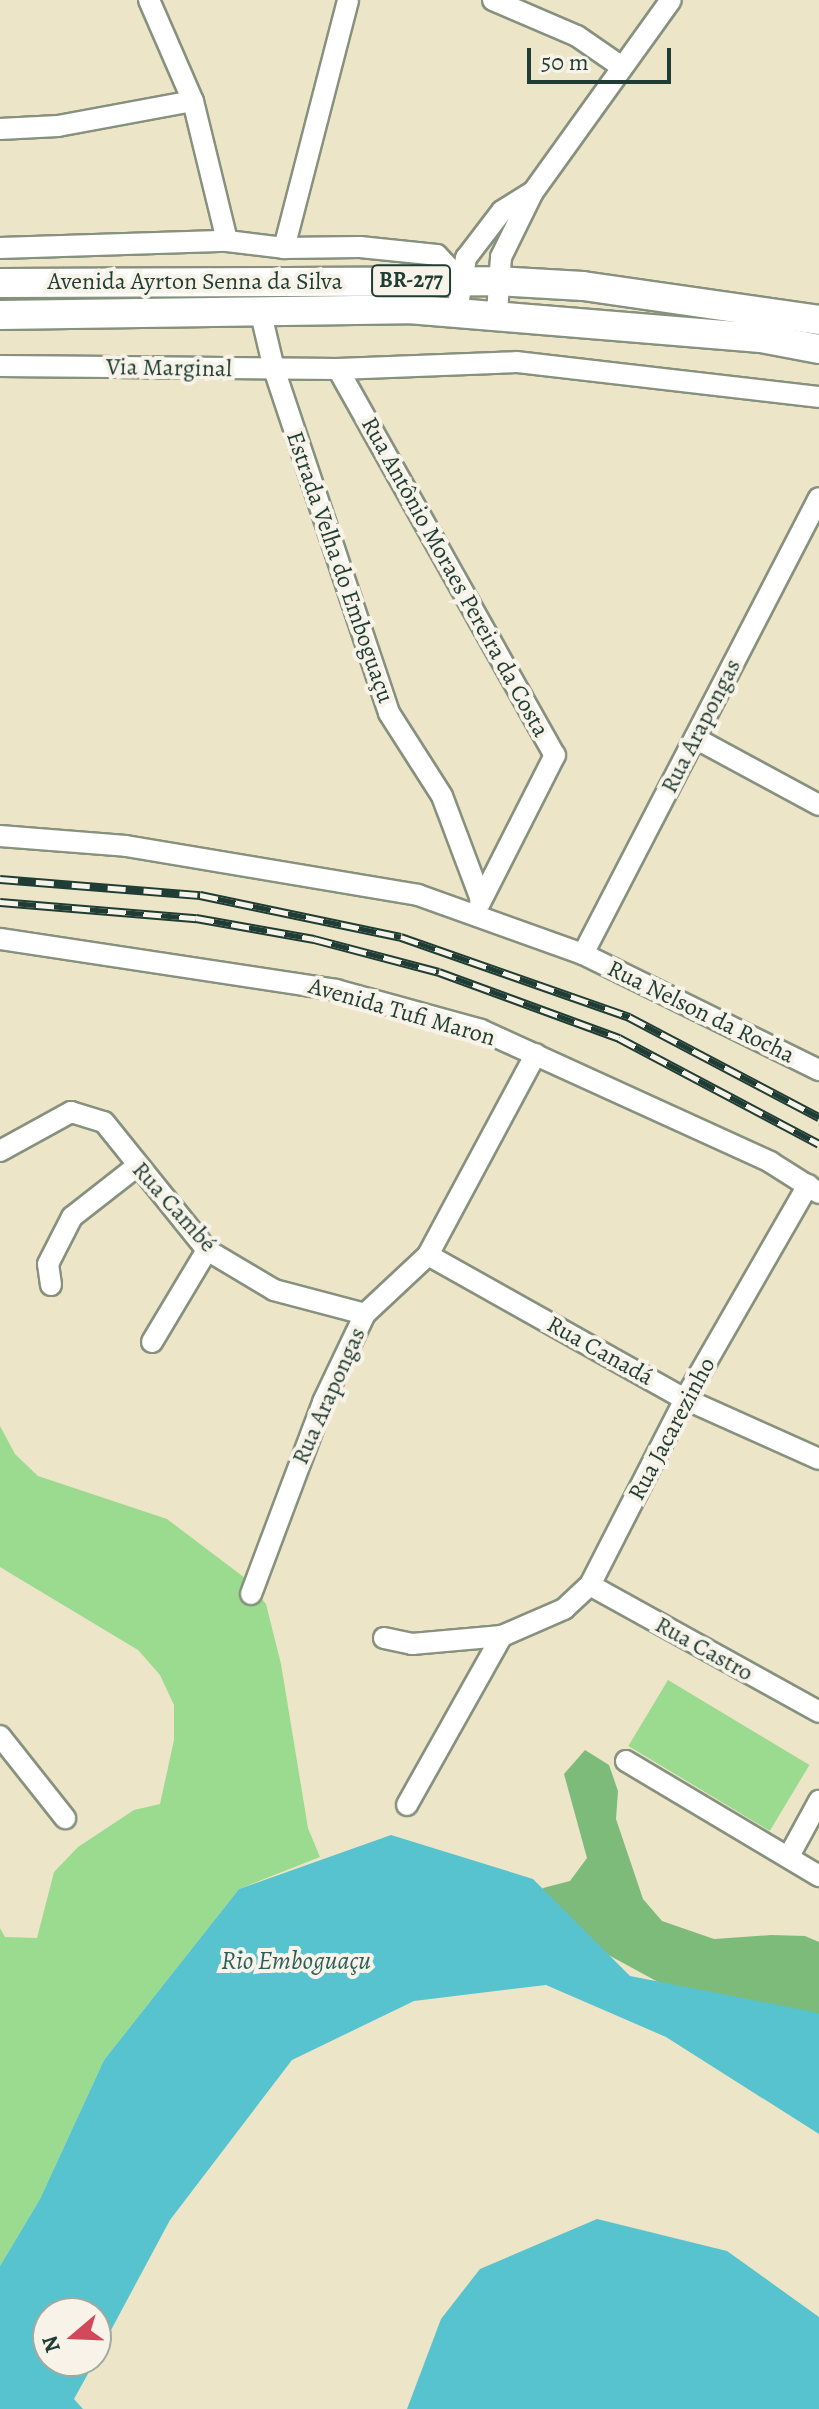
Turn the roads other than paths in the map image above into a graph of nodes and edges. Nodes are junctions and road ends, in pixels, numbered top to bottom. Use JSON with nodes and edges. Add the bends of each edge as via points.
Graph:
{"nodes":[{"id":1,"x":149,"y":0,"type":"edge"},
{"id":2,"x":348,"y":0,"type":"edge"},
{"id":3,"x":493,"y":0,"type":"edge"},
{"id":4,"x":671,"y":0,"type":"edge"},
{"id":5,"x":622,"y":67,"type":"junction"},
{"id":6,"x":193,"y":101,"type":"junction"},
{"id":7,"x":0,"y":129,"type":"edge"},
{"id":8,"x":533,"y":192,"type":"junction"},
{"id":9,"x":227,"y":241,"type":"junction"},
{"id":10,"x":0,"y":248,"type":"edge"},
{"id":11,"x":284,"y":248,"type":"junction"},
{"id":12,"x":460,"y":280,"type":"junction"},
{"id":13,"x":496,"y":281,"type":"junction"},
{"id":14,"x":0,"y":283,"type":"edge"},
{"id":15,"x":457,"y":311,"type":"junction"},
{"id":16,"x":497,"y":313,"type":"junction"},
{"id":17,"x":261,"y":314,"type":"junction"},
{"id":18,"x":0,"y":315,"type":"edge"},
{"id":19,"x":819,"y":320,"type":"edge"},
{"id":20,"x":819,"y":349,"type":"edge"},
{"id":21,"x":0,"y":366,"type":"edge"},
{"id":22,"x":274,"y":369,"type":"junction"},
{"id":23,"x":338,"y":369,"type":"junction"},
{"id":24,"x":819,"y":397,"type":"edge"},
{"id":25,"x":819,"y":498,"type":"edge"},
{"id":26,"x":812,"y":531,"type":"edge"},
{"id":27,"x":695,"y":738,"type":"junction"},
{"id":28,"x":819,"y":805,"type":"edge"},
{"id":29,"x":0,"y":836,"type":"edge"},
{"id":30,"x":480,"y":906,"type":"junction"},
{"id":31,"x":0,"y":939,"type":"edge"},
{"id":32,"x":583,"y":954,"type":"junction"},
{"id":33,"x":536,"y":1054,"type":"junction"},
{"id":34,"x":819,"y":1070,"type":"edge"},
{"id":35,"x":0,"y":1151,"type":"edge"},
{"id":36,"x":137,"y":1166,"type":"junction"},
{"id":37,"x":813,"y":1189,"type":"edge"},
{"id":38,"x":207,"y":1250,"type":"junction"},
{"id":39,"x":428,"y":1255,"type":"junction"},
{"id":40,"x":51,"y":1285,"type":"dead end"},
{"id":41,"x":365,"y":1314,"type":"junction"},
{"id":42,"x":152,"y":1342,"type":"dead end"},
{"id":43,"x":685,"y":1399,"type":"junction"},
{"id":44,"x":819,"y":1459,"type":"edge"},
{"id":45,"x":590,"y":1585,"type":"junction"},
{"id":46,"x":251,"y":1594,"type":"dead end"},
{"id":47,"x":502,"y":1636,"type":"junction"},
{"id":48,"x":384,"y":1638,"type":"dead end"},
{"id":49,"x":819,"y":1712,"type":"edge"},
{"id":50,"x":0,"y":1736,"type":"edge"},
{"id":51,"x":626,"y":1761,"type":"dead end"},
{"id":52,"x":819,"y":1801,"type":"edge"},
{"id":53,"x":407,"y":1805,"type":"dead end"},
{"id":54,"x":65,"y":1818,"type":"dead end"},
{"id":55,"x":789,"y":1856,"type":"junction"},
{"id":56,"x":819,"y":1876,"type":"edge"}],
"edges":[{"from":1,"to":6,"type":"street"},
{"from":2,"to":11,"type":"street"},
{"from":3,"to":5,"type":"street","via":[[577,36]]},
{"from":4,"to":5,"type":"street"},
{"from":5,"to":8,"type":"street"},
{"from":6,"to":7,"type":"street","via":[[58,126]]},
{"from":6,"to":9,"type":"street"},
{"from":8,"to":12,"type":"street","via":[[502,211],[466,258]]},
{"from":8,"to":13,"type":"street","via":[[501,257]]},
{"from":9,"to":10,"type":"street"},
{"from":9,"to":11,"type":"street"},
{"from":11,"to":12,"type":"street","via":[[360,247],[437,255]]},
{"from":12,"to":13,"type":"highway","name":"Avenida Ayrton Senna da Silva","number":"BR-277"},
{"from":12,"to":14,"type":"highway","name":"Avenida Ayrton Senna da Silva","number":"BR-277"},
{"from":12,"to":15,"type":"street"},
{"from":13,"to":16,"type":"street"},
{"from":13,"to":19,"type":"highway","name":"Avenida Ayrton Senna da Silva","number":"BR-277","via":[[583,286]]},
{"from":15,"to":16,"type":"highway","name":"Avenida Ayrton Senna da Silva","number":"BR-277"},
{"from":15,"to":17,"type":"highway","name":"Avenida Ayrton Senna da Silva","number":"BR-277"},
{"from":16,"to":20,"type":"highway","name":"Avenida Ayrton Senna da Silva","number":"BR-277","via":[[761,338]]},
{"from":17,"to":18,"type":"highway","name":"Avenida Ayrton Senna da Silva","number":"BR-277"},
{"from":17,"to":22,"type":"street","name":"Estrada Velha do Emboguaçu"},
{"from":21,"to":22,"type":"street","name":"Via Marginal"},
{"from":22,"to":23,"type":"street","name":"Via Marginal"},
{"from":22,"to":30,"type":"street","name":"Estrada Velha do Emboguaçu","via":[[389,713],[442,796]]},
{"from":23,"to":24,"type":"street","name":"Via Marginal","via":[[517,362]]},
{"from":23,"to":30,"type":"street","name":"Rua Antônio Moraes Pereira da Costa","via":[[555,755]]},
{"from":25,"to":26,"type":"street","name":"Rua Arapongas"},
{"from":26,"to":27,"type":"street","name":"Rua Arapongas"},
{"from":27,"to":28,"type":"street"},
{"from":27,"to":32,"type":"street","name":"Rua Arapongas"},
{"from":29,"to":30,"type":"street","name":"Rua Nelson da Rocha","via":[[126,846]]},
{"from":30,"to":32,"type":"street","name":"Rua Nelson da Rocha"},
{"from":31,"to":33,"type":"street","name":"Avenida Tufi Maron","via":[[336,990],[481,1030]]},
{"from":32,"to":34,"type":"street","name":"Rua Nelson da Rocha"},
{"from":33,"to":37,"type":"street","name":"Avenida Tufi Maron","via":[[770,1162]]},
{"from":33,"to":39,"type":"street","name":"Rua Arapongas"},
{"from":35,"to":36,"type":"street","name":"Rua Cambé","via":[[71,1112],[104,1122]]},
{"from":36,"to":38,"type":"street","name":"Rua Cambé"},
{"from":36,"to":40,"type":"street","via":[[72,1217],[48,1264]]},
{"from":37,"to":43,"type":"street","name":"Rua Jacarezinho"},
{"from":38,"to":41,"type":"street","name":"Rua Cambé","via":[[274,1290]]},
{"from":38,"to":42,"type":"street"},
{"from":39,"to":41,"type":"street","name":"Rua Arapongas"},
{"from":39,"to":43,"type":"street","name":"Rua Canadá"},
{"from":41,"to":46,"type":"street","name":"Rua Arapongas","via":[[323,1402]]},
{"from":43,"to":44,"type":"street","name":"Rua Canadá"},
{"from":43,"to":45,"type":"street","name":"Rua Jacarezinho"},
{"from":45,"to":47,"type":"street","name":"Rua Jacarezinho","via":[[564,1609]]},
{"from":45,"to":49,"type":"street","name":"Rua Castro"},
{"from":47,"to":48,"type":"street","name":"Rua Jacarezinho","via":[[438,1644]]},
{"from":47,"to":53,"type":"street"},
{"from":50,"to":54,"type":"street"},
{"from":51,"to":55,"type":"street"},
{"from":52,"to":55,"type":"street"},
{"from":55,"to":56,"type":"street"}]}
